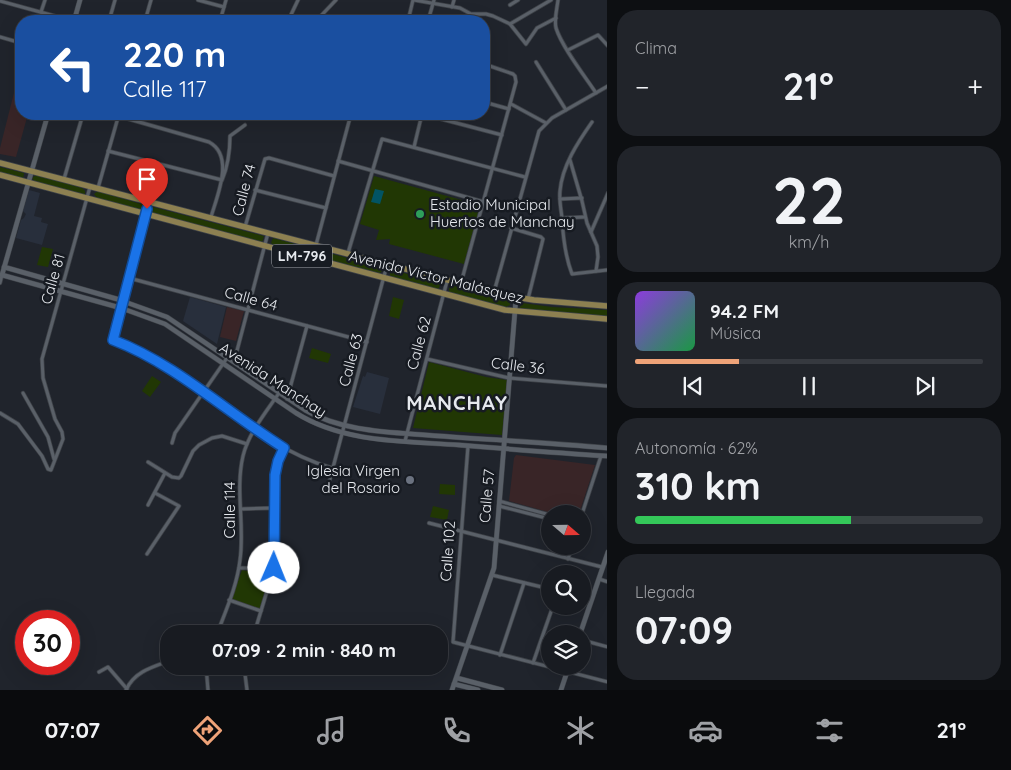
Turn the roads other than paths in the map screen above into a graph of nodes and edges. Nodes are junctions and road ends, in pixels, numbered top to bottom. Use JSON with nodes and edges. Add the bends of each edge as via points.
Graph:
{"nodes":[{"id":1,"x":45,"y":0,"type":"edge"},
{"id":2,"x":80,"y":0,"type":"edge"},
{"id":3,"x":115,"y":0,"type":"edge"},
{"id":4,"x":151,"y":0,"type":"edge"},
{"id":5,"x":198,"y":0,"type":"edge"},
{"id":6,"x":226,"y":0,"type":"edge"},
{"id":7,"x":298,"y":0,"type":"edge"},
{"id":8,"x":336,"y":0,"type":"edge"},
{"id":9,"x":414,"y":0,"type":"edge"},
{"id":10,"x":454,"y":0,"type":"edge"},
{"id":11,"x":518,"y":0,"type":"edge"},
{"id":12,"x":551,"y":0,"type":"edge"},
{"id":13,"x":558,"y":0,"type":"edge"},
{"id":14,"x":0,"y":1,"type":"edge"},
{"id":15,"x":9,"y":1,"type":"edge"},
{"id":16,"x":433,"y":2,"type":"edge"},
{"id":17,"x":510,"y":5,"type":"dead end"},
{"id":18,"x":224,"y":7,"type":"junction"},
{"id":19,"x":452,"y":7,"type":"junction"},
{"id":20,"x":41,"y":12,"type":"junction"},
{"id":21,"x":52,"y":15,"type":"edge"},
{"id":22,"x":75,"y":15,"type":"edge"},
{"id":23,"x":111,"y":15,"type":"edge"},
{"id":24,"x":146,"y":15,"type":"edge"},
{"id":25,"x":222,"y":15,"type":"edge"},
{"id":26,"x":291,"y":15,"type":"edge"},
{"id":27,"x":322,"y":15,"type":"edge"},
{"id":28,"x":410,"y":15,"type":"edge"},
{"id":29,"x":430,"y":15,"type":"edge"},
{"id":30,"x":490,"y":15,"type":"edge"},
{"id":31,"x":490,"y":15,"type":"edge"},
{"id":32,"x":556,"y":18,"type":"junction"},
{"id":33,"x":510,"y":24,"type":"junction"},
{"id":34,"x":0,"y":37,"type":"edge"},
{"id":35,"x":15,"y":41,"type":"edge"},
{"id":36,"x":607,"y":46,"type":"edge"},
{"id":37,"x":568,"y":50,"type":"junction"},
{"id":38,"x":536,"y":62,"type":"dead end"},
{"id":39,"x":490,"y":66,"type":"edge"},
{"id":40,"x":607,"y":86,"type":"edge"},
{"id":41,"x":596,"y":92,"type":"junction"},
{"id":42,"x":490,"y":104,"type":"edge"},
{"id":43,"x":511,"y":104,"type":"junction"},
{"id":44,"x":509,"y":110,"type":"junction"},
{"id":45,"x":566,"y":110,"type":"junction"},
{"id":46,"x":46,"y":120,"type":"edge"},
{"id":47,"x":81,"y":120,"type":"edge"},
{"id":48,"x":117,"y":120,"type":"edge"},
{"id":49,"x":135,"y":120,"type":"edge"},
{"id":50,"x":349,"y":120,"type":"edge"},
{"id":51,"x":421,"y":120,"type":"edge"},
{"id":52,"x":445,"y":120,"type":"edge"},
{"id":53,"x":592,"y":122,"type":"dead end"},
{"id":54,"x":546,"y":123,"type":"junction"},
{"id":55,"x":245,"y":125,"type":"dead end"},
{"id":56,"x":502,"y":135,"type":"junction"},
{"id":57,"x":414,"y":147,"type":"junction"},
{"id":58,"x":108,"y":151,"type":"junction"},
{"id":59,"x":570,"y":160,"type":"junction"},
{"id":60,"x":338,"y":161,"type":"junction"},
{"id":61,"x":0,"y":163,"type":"edge"},
{"id":62,"x":493,"y":168,"type":"junction"},
{"id":63,"x":372,"y":170,"type":"junction"},
{"id":64,"x":32,"y":171,"type":"junction"},
{"id":65,"x":0,"y":176,"type":"edge"},
{"id":66,"x":334,"y":176,"type":"junction"},
{"id":67,"x":525,"y":177,"type":"junction"},
{"id":68,"x":64,"y":179,"type":"junction"},
{"id":69,"x":222,"y":180,"type":"junction"},
{"id":70,"x":28,"y":183,"type":"junction"},
{"id":71,"x":90,"y":186,"type":"junction"},
{"id":72,"x":98,"y":188,"type":"junction"},
{"id":73,"x":255,"y":190,"type":"junction"},
{"id":74,"x":607,"y":192,"type":"edge"},
{"id":75,"x":582,"y":198,"type":"junction"},
{"id":76,"x":87,"y":199,"type":"junction"},
{"id":77,"x":560,"y":199,"type":"junction"},
{"id":78,"x":149,"y":202,"type":"junction"},
{"id":79,"x":484,"y":202,"type":"junction"},
{"id":80,"x":326,"y":208,"type":"junction"},
{"id":81,"x":146,"y":214,"type":"junction"},
{"id":82,"x":585,"y":217,"type":"junction"},
{"id":83,"x":211,"y":218,"type":"junction"},
{"id":84,"x":562,"y":218,"type":"junction"},
{"id":85,"x":245,"y":227,"type":"junction"},
{"id":86,"x":511,"y":228,"type":"junction"},
{"id":87,"x":268,"y":233,"type":"junction"},
{"id":88,"x":591,"y":233,"type":"junction"},
{"id":89,"x":315,"y":245,"type":"junction"},
{"id":90,"x":264,"y":246,"type":"junction"},
{"id":91,"x":348,"y":254,"type":"junction"},
{"id":92,"x":387,"y":264,"type":"junction"},
{"id":93,"x":2,"y":267,"type":"edge"},
{"id":94,"x":607,"y":270,"type":"edge"},
{"id":95,"x":596,"y":271,"type":"junction"},
{"id":96,"x":1,"y":274,"type":"edge"},
{"id":97,"x":129,"y":278,"type":"junction"},
{"id":98,"x":384,"y":278,"type":"junction"},
{"id":99,"x":447,"y":280,"type":"junction"},
{"id":100,"x":0,"y":283,"type":"edge"},
{"id":101,"x":63,"y":284,"type":"junction"},
{"id":102,"x":461,"y":284,"type":"junction"},
{"id":103,"x":61,"y":291,"type":"junction"},
{"id":104,"x":494,"y":292,"type":"junction"},
{"id":105,"x":443,"y":294,"type":"junction"},
{"id":106,"x":516,"y":298,"type":"junction"},
{"id":107,"x":527,"y":300,"type":"junction"},
{"id":108,"x":123,"y":301,"type":"junction"},
{"id":109,"x":607,"y":306,"type":"edge"},
{"id":110,"x":122,"y":308,"type":"junction"},
{"id":111,"x":248,"y":310,"type":"junction"},
{"id":112,"x":514,"y":312,"type":"junction"},
{"id":113,"x":607,"y":319,"type":"edge"},
{"id":114,"x":306,"y":326,"type":"junction"},
{"id":115,"x":367,"y":342,"type":"junction"},
{"id":116,"x":227,"y":358,"type":"junction"},
{"id":117,"x":427,"y":359,"type":"junction"},
{"id":118,"x":234,"y":362,"type":"junction"},
{"id":119,"x":222,"y":364,"type":"junction"},
{"id":120,"x":509,"y":378,"type":"junction"},
{"id":121,"x":607,"y":386,"type":"edge"},
{"id":122,"x":203,"y":392,"type":"junction"},
{"id":123,"x":23,"y":393,"type":"dead end"},
{"id":124,"x":279,"y":393,"type":"junction"},
{"id":125,"x":274,"y":399,"type":"junction"},
{"id":126,"x":287,"y":399,"type":"junction"},
{"id":127,"x":0,"y":413,"type":"edge"},
{"id":128,"x":344,"y":426,"type":"junction"},
{"id":129,"x":255,"y":430,"type":"junction"},
{"id":130,"x":342,"y":434,"type":"junction"},
{"id":131,"x":407,"y":434,"type":"junction"},
{"id":132,"x":405,"y":441,"type":"junction"},
{"id":133,"x":504,"y":441,"type":"junction"},
{"id":134,"x":172,"y":442,"type":"dead end"},
{"id":135,"x":247,"y":444,"type":"junction"},
{"id":136,"x":468,"y":446,"type":"junction"},
{"id":137,"x":284,"y":448,"type":"junction"},
{"id":138,"x":503,"y":448,"type":"junction"},
{"id":139,"x":607,"y":448,"type":"edge"},
{"id":140,"x":601,"y":456,"type":"junction"},
{"id":141,"x":607,"y":456,"type":"edge"},
{"id":142,"x":54,"y":460,"type":"junction"},
{"id":143,"x":148,"y":462,"type":"dead end"},
{"id":144,"x":332,"y":468,"type":"junction"},
{"id":145,"x":165,"y":473,"type":"junction"},
{"id":146,"x":327,"y":490,"type":"dead end"},
{"id":147,"x":155,"y":493,"type":"junction"},
{"id":148,"x":498,"y":504,"type":"junction"},
{"id":149,"x":148,"y":505,"type":"dead end"},
{"id":150,"x":585,"y":505,"type":"edge"},
{"id":151,"x":274,"y":508,"type":"junction"},
{"id":152,"x":241,"y":509,"type":"junction"},
{"id":153,"x":541,"y":513,"type":"edge"},
{"id":154,"x":541,"y":516,"type":"edge"},
{"id":155,"x":429,"y":523,"type":"dead end"},
{"id":156,"x":461,"y":532,"type":"junction"},
{"id":157,"x":496,"y":540,"type":"junction"},
{"id":158,"x":607,"y":552,"type":"edge"},
{"id":159,"x":147,"y":554,"type":"dead end"},
{"id":160,"x":569,"y":555,"type":"edge"},
{"id":161,"x":568,"y":558,"type":"junction"},
{"id":162,"x":602,"y":567,"type":"junction"},
{"id":163,"x":239,"y":568,"type":"junction"},
{"id":164,"x":274,"y":568,"type":"junction"},
{"id":165,"x":492,"y":575,"type":"junction"},
{"id":166,"x":598,"y":579,"type":"junction"},
{"id":167,"x":607,"y":582,"type":"edge"},
{"id":168,"x":524,"y":583,"type":"junction"},
{"id":169,"x":541,"y":587,"type":"edge"},
{"id":170,"x":229,"y":600,"type":"junction"},
{"id":171,"x":591,"y":600,"type":"edge"},
{"id":172,"x":261,"y":612,"type":"junction"},
{"id":173,"x":550,"y":615,"type":"edge"},
{"id":174,"x":220,"y":625,"type":"edge"},
{"id":175,"x":257,"y":625,"type":"edge"},
{"id":176,"x":591,"y":643,"type":"edge"},
{"id":177,"x":468,"y":646,"type":"junction"},
{"id":178,"x":607,"y":647,"type":"edge"},
{"id":179,"x":500,"y":655,"type":"junction"},
{"id":180,"x":533,"y":663,"type":"junction"},
{"id":181,"x":541,"y":664,"type":"edge"},
{"id":182,"x":160,"y":665,"type":"edge"},
{"id":183,"x":98,"y":672,"type":"dead end"},
{"id":184,"x":207,"y":675,"type":"edge"},
{"id":185,"x":245,"y":675,"type":"edge"},
{"id":186,"x":566,"y":675,"type":"edge"},
{"id":187,"x":586,"y":675,"type":"edge"},
{"id":188,"x":456,"y":678,"type":"junction"},
{"id":189,"x":607,"y":682,"type":"edge"},
{"id":190,"x":454,"y":684,"type":"junction"},
{"id":191,"x":488,"y":688,"type":"edge"},
{"id":192,"x":127,"y":690,"type":"edge"},
{"id":193,"x":208,"y":690,"type":"edge"},
{"id":194,"x":247,"y":690,"type":"edge"},
{"id":195,"x":452,"y":690,"type":"edge"},
{"id":196,"x":478,"y":690,"type":"edge"},
{"id":197,"x":502,"y":690,"type":"edge"},
{"id":198,"x":561,"y":690,"type":"edge"}],
"edges":[{"from":1,"to":20,"type":"street"},
{"from":2,"to":22,"type":"street"},
{"from":3,"to":23,"type":"street"},
{"from":4,"to":24,"type":"street"},
{"from":5,"to":18,"type":"street"},
{"from":6,"to":18,"type":"street"},
{"from":7,"to":26,"type":"street"},
{"from":8,"to":27,"type":"street"},
{"from":9,"to":16,"type":"street"},
{"from":9,"to":28,"type":"street"},
{"from":10,"to":19,"type":"street"},
{"from":11,"to":17,"type":"street"},
{"from":12,"to":33,"type":"street"},
{"from":13,"to":32,"type":"street"},
{"from":14,"to":15,"type":"street"},
{"from":15,"to":20,"type":"street"},
{"from":16,"to":19,"type":"street"},
{"from":16,"to":29,"type":"street"},
{"from":18,"to":25,"type":"street"},
{"from":19,"to":31,"type":"street","via":[[471,14]]},
{"from":20,"to":21,"type":"street"},
{"from":30,"to":33,"type":"street"},
{"from":32,"to":33,"type":"street","via":[[537,28],[526,44]]},
{"from":32,"to":37,"type":"street","via":[[557,29]]},
{"from":34,"to":35,"type":"street"},
{"from":36,"to":37,"type":"street","via":[[598,35]]},
{"from":37,"to":41,"type":"street"},
{"from":38,"to":45,"type":"street"},
{"from":39,"to":43,"type":"street","via":[[515,76]]},
{"from":40,"to":41,"type":"street"},
{"from":41,"to":45,"type":"street"},
{"from":42,"to":44,"type":"street"},
{"from":43,"to":44,"type":"street"},
{"from":43,"to":54,"type":"street"},
{"from":44,"to":56,"type":"street"},
{"from":45,"to":54,"type":"street"},
{"from":46,"to":64,"type":"street"},
{"from":47,"to":68,"type":"street"},
{"from":48,"to":58,"type":"street"},
{"from":49,"to":69,"type":"street","via":[[214,144],[221,156]]},
{"from":50,"to":60,"type":"street"},
{"from":51,"to":57,"type":"street"},
{"from":52,"to":56,"type":"street"},
{"from":53,"to":59,"type":"street"},
{"from":54,"to":67,"type":"street","via":[[538,134]]},
{"from":55,"to":69,"type":"street","via":[[230,136]]},
{"from":56,"to":62,"type":"street"},
{"from":57,"to":62,"type":"street"},
{"from":57,"to":63,"type":"street","via":[[382,139]]},
{"from":58,"to":69,"type":"street"},
{"from":58,"to":72,"type":"street"},
{"from":59,"to":75,"type":"street"},
{"from":59,"to":77,"type":"street","via":[[562,181]]},
{"from":60,"to":63,"type":"street"},
{"from":60,"to":66,"type":"street"},
{"from":61,"to":64,"type":"main road","name":"Avenida Victor Malásquez","number":"LM-796"},
{"from":62,"to":67,"type":"street"},
{"from":62,"to":79,"type":"street"},
{"from":63,"to":79,"type":"street"},
{"from":63,"to":91,"type":"street"},
{"from":64,"to":68,"type":"main road","name":"Avenida Victor Malásquez","number":"LM-796"},
{"from":64,"to":70,"type":"street"},
{"from":65,"to":70,"type":"main road","name":"Avenida Victor Malásquez","number":"LM-796"},
{"from":66,"to":73,"type":"street","name":"Calle 74","via":[[269,158],[265,159]]},
{"from":66,"to":80,"type":"street"},
{"from":67,"to":86,"type":"street"},
{"from":68,"to":71,"type":"main road","name":"Avenida Victor Malásquez","number":"LM-796"},
{"from":69,"to":83,"type":"street"},
{"from":70,"to":76,"type":"main road","name":"Avenida Victor Malásquez","number":"LM-796"},
{"from":70,"to":93,"type":"street"},
{"from":71,"to":72,"type":"main road","name":"Avenida Victor Malásquez","number":"LM-796"},
{"from":71,"to":76,"type":"street","name":"Calle 81"},
{"from":72,"to":78,"type":"main road","name":"Avenida Victor Malásquez","number":"LM-796"},
{"from":73,"to":80,"type":"street"},
{"from":73,"to":85,"type":"street","name":"Calle 74"},
{"from":74,"to":88,"type":"street"},
{"from":75,"to":77,"type":"street"},
{"from":75,"to":82,"type":"street"},
{"from":76,"to":81,"type":"main road","name":"Avenida Victor Malásquez","number":"LM-796"},
{"from":76,"to":101,"type":"street","name":"Calle 81"},
{"from":77,"to":84,"type":"street"},
{"from":78,"to":81,"type":"street"},
{"from":78,"to":83,"type":"main road","name":"Avenida Victor Malásquez","number":"LM-796"},
{"from":79,"to":102,"type":"street"},
{"from":80,"to":89,"type":"street"},
{"from":81,"to":90,"type":"main road","name":"Avenida Victor Malásquez","number":"LM-796"},
{"from":81,"to":97,"type":"street"},
{"from":82,"to":84,"type":"street"},
{"from":82,"to":88,"type":"street"},
{"from":83,"to":85,"type":"main road","name":"Avenida Victor Malásquez","number":"LM-796"},
{"from":84,"to":95,"type":"street","via":[[564,247],[571,274]]},
{"from":85,"to":87,"type":"main road","name":"Avenida Victor Malásquez","number":"LM-796"},
{"from":86,"to":104,"type":"street"},
{"from":86,"to":107,"type":"street","via":[[543,239]]},
{"from":87,"to":89,"type":"main road","name":"Avenida Victor Malásquez","number":"LM-796"},
{"from":87,"to":90,"type":"street"},
{"from":88,"to":95,"type":"street","via":[[598,250]]},
{"from":89,"to":91,"type":"main road","name":"Avenida Victor Malásquez","number":"LM-796"},
{"from":90,"to":98,"type":"main road","name":"Avenida Victor Malásquez","number":"LM-796"},
{"from":90,"to":111,"type":"street"},
{"from":91,"to":92,"type":"main road","name":"Avenida Victor Malásquez","number":"LM-796"},
{"from":92,"to":98,"type":"street","name":"Calle 63"},
{"from":92,"to":99,"type":"main road","name":"Avenida Victor Malásquez","number":"LM-796"},
{"from":93,"to":96,"type":"street"},
{"from":93,"to":101,"type":"street","name":"Avenida Manchay"},
{"from":94,"to":95,"type":"street"},
{"from":96,"to":100,"type":"street"},
{"from":96,"to":103,"type":"street","name":"Avenida Manchay"},
{"from":97,"to":108,"type":"street"},
{"from":97,"to":111,"type":"street","name":"Calle 64"},
{"from":98,"to":105,"type":"main road","name":"Avenida Victor Malásquez","number":"LM-796"},
{"from":98,"to":115,"type":"street","name":"Calle 63"},
{"from":99,"to":102,"type":"main road","name":"Avenida Victor Malásquez","number":"LM-796"},
{"from":99,"to":105,"type":"street","name":"Calle 62"},
{"from":101,"to":103,"type":"street","name":"Calle 81"},
{"from":101,"to":108,"type":"street","name":"Avenida Manchay"},
{"from":102,"to":104,"type":"main road","name":"Avenida Victor Malásquez","number":"LM-796"},
{"from":103,"to":110,"type":"street","name":"Avenida Manchay"},
{"from":103,"to":142,"type":"street","name":"Calle 81","via":[[42,359],[43,378],[63,436],[62,446]]},
{"from":104,"to":106,"type":"main road","name":"Avenida Victor Malásquez","number":"LM-796"},
{"from":105,"to":112,"type":"main road","name":"Avenida Victor Malásquez","number":"LM-796"},
{"from":105,"to":117,"type":"street","name":"Calle 62"},
{"from":106,"to":107,"type":"main road","name":"Avenida Victor Malásquez","number":"LM-796"},
{"from":106,"to":112,"type":"street","name":"Calle 57"},
{"from":107,"to":109,"type":"main road","name":"Avenida Victor Malásquez","number":"LM-796"},
{"from":108,"to":110,"type":"street"},
{"from":108,"to":116,"type":"street","name":"Avenida Manchay","via":[[173,320]]},
{"from":110,"to":119,"type":"street","name":"Avenida Manchay","via":[[173,328]]},
{"from":110,"to":122,"type":"street","via":[[113,340],[144,353]]},
{"from":111,"to":114,"type":"street","name":"Calle 64"},
{"from":111,"to":118,"type":"street"},
{"from":112,"to":113,"type":"main road","name":"Avenida Victor Malásquez","number":"LM-796"},
{"from":112,"to":120,"type":"street","name":"Calle 57"},
{"from":114,"to":115,"type":"street","name":"Calle 64"},
{"from":114,"to":126,"type":"street"},
{"from":115,"to":128,"type":"street","name":"Calle 63"},
{"from":116,"to":118,"type":"street","name":"Avenida Manchay"},
{"from":116,"to":119,"type":"street"},
{"from":117,"to":120,"type":"street","name":"Calle 36"},
{"from":117,"to":131,"type":"street","name":"Calle 62"},
{"from":118,"to":124,"type":"street","name":"Avenida Manchay"},
{"from":119,"to":122,"type":"street"},
{"from":119,"to":125,"type":"street","name":"Avenida Manchay"},
{"from":120,"to":121,"type":"street","name":"Calle 36"},
{"from":120,"to":133,"type":"street","name":"Calle 57"},
{"from":122,"to":129,"type":"street"},
{"from":122,"to":134,"type":"street","via":[[174,433]]},
{"from":123,"to":142,"type":"street","via":[[48,436]]},
{"from":124,"to":125,"type":"street","name":"Calle 114"},
{"from":124,"to":126,"type":"street","name":"Avenida Manchay"},
{"from":125,"to":129,"type":"street","name":"Calle 114"},
{"from":125,"to":130,"type":"street","name":"Avenida Manchay","via":[[314,424]]},
{"from":126,"to":128,"type":"street","name":"Avenida Manchay","via":[[316,416]]},
{"from":127,"to":142,"type":"street","via":[[18,424],[42,456],[48,470],[52,469]]},
{"from":128,"to":130,"type":"street","name":"Calle 63"},
{"from":128,"to":131,"type":"street","name":"Avenida Manchay"},
{"from":129,"to":135,"type":"street","name":"Calle 114"},
{"from":129,"to":137,"type":"street"},
{"from":130,"to":132,"type":"street","name":"Avenida Manchay"},
{"from":130,"to":144,"type":"street","name":"Calle 63"},
{"from":131,"to":132,"type":"street","name":"Calle 62"},
{"from":131,"to":133,"type":"street","name":"Avenida Manchay"},
{"from":132,"to":136,"type":"street","name":"Avenida Manchay"},
{"from":133,"to":138,"type":"street","name":"Calle 57"},
{"from":133,"to":139,"type":"street","name":"Avenida Manchay"},
{"from":135,"to":145,"type":"street","via":[[222,436],[212,438],[193,451],[181,476],[176,478]]},
{"from":135,"to":152,"type":"street","name":"Calle 114","via":[[241,465]]},
{"from":136,"to":138,"type":"street","name":"Avenida Manchay"},
{"from":136,"to":156,"type":"street","name":"Calle 102"},
{"from":137,"to":144,"type":"street"},
{"from":137,"to":151,"type":"street","via":[[276,470]]},
{"from":138,"to":140,"type":"street","name":"Avenida Manchay"},
{"from":138,"to":148,"type":"street","name":"Calle 57"},
{"from":140,"to":141,"type":"street","name":"Avenida Manchay"},
{"from":140,"to":150,"type":"street"},
{"from":143,"to":145,"type":"street"},
{"from":144,"to":146,"type":"street","name":"Calle 63"},
{"from":145,"to":147,"type":"street"},
{"from":147,"to":149,"type":"street"},
{"from":147,"to":159,"type":"street","via":[[179,506]]},
{"from":148,"to":153,"type":"street"},
{"from":148,"to":154,"type":"street"},
{"from":148,"to":157,"type":"street","name":"Calle 57"},
{"from":151,"to":152,"type":"street"},
{"from":151,"to":164,"type":"street"},
{"from":152,"to":163,"type":"street","name":"Calle 114"},
{"from":155,"to":156,"type":"street"},
{"from":156,"to":157,"type":"street"},
{"from":156,"to":177,"type":"street","name":"Calle 102","via":[[452,641]]},
{"from":157,"to":161,"type":"street"},
{"from":157,"to":165,"type":"street","name":"Calle 57"},
{"from":158,"to":162,"type":"street"},
{"from":160,"to":161,"type":"street"},
{"from":161,"to":162,"type":"street"},
{"from":162,"to":166,"type":"street"},
{"from":163,"to":164,"type":"street"},
{"from":163,"to":170,"type":"street","name":"Calle 114"},
{"from":164,"to":172,"type":"street"},
{"from":165,"to":168,"type":"street"},
{"from":165,"to":177,"type":"street","name":"Calle 57"},
{"from":166,"to":167,"type":"street"},
{"from":166,"to":171,"type":"street"},
{"from":168,"to":169,"type":"street"},
{"from":168,"to":179,"type":"street"},
{"from":170,"to":172,"type":"street"},
{"from":170,"to":174,"type":"street","name":"Calle 114"},
{"from":172,"to":175,"type":"street"},
{"from":173,"to":180,"type":"street"},
{"from":176,"to":178,"type":"street"},
{"from":177,"to":179,"type":"street"},
{"from":177,"to":188,"type":"street","name":"Calle 57"},
{"from":179,"to":180,"type":"street"},
{"from":180,"to":181,"type":"street"},
{"from":182,"to":192,"type":"street","via":[[139,674]]},
{"from":183,"to":192,"type":"street","via":[[108,667]]},
{"from":184,"to":193,"type":"street"},
{"from":185,"to":194,"type":"street"},
{"from":186,"to":198,"type":"street"},
{"from":187,"to":189,"type":"street"},
{"from":188,"to":190,"type":"street","name":"Calle 57"},
{"from":188,"to":191,"type":"street"},
{"from":190,"to":195,"type":"street","name":"Calle 57"},
{"from":190,"to":196,"type":"street"},
{"from":191,"to":197,"type":"street"}]}
